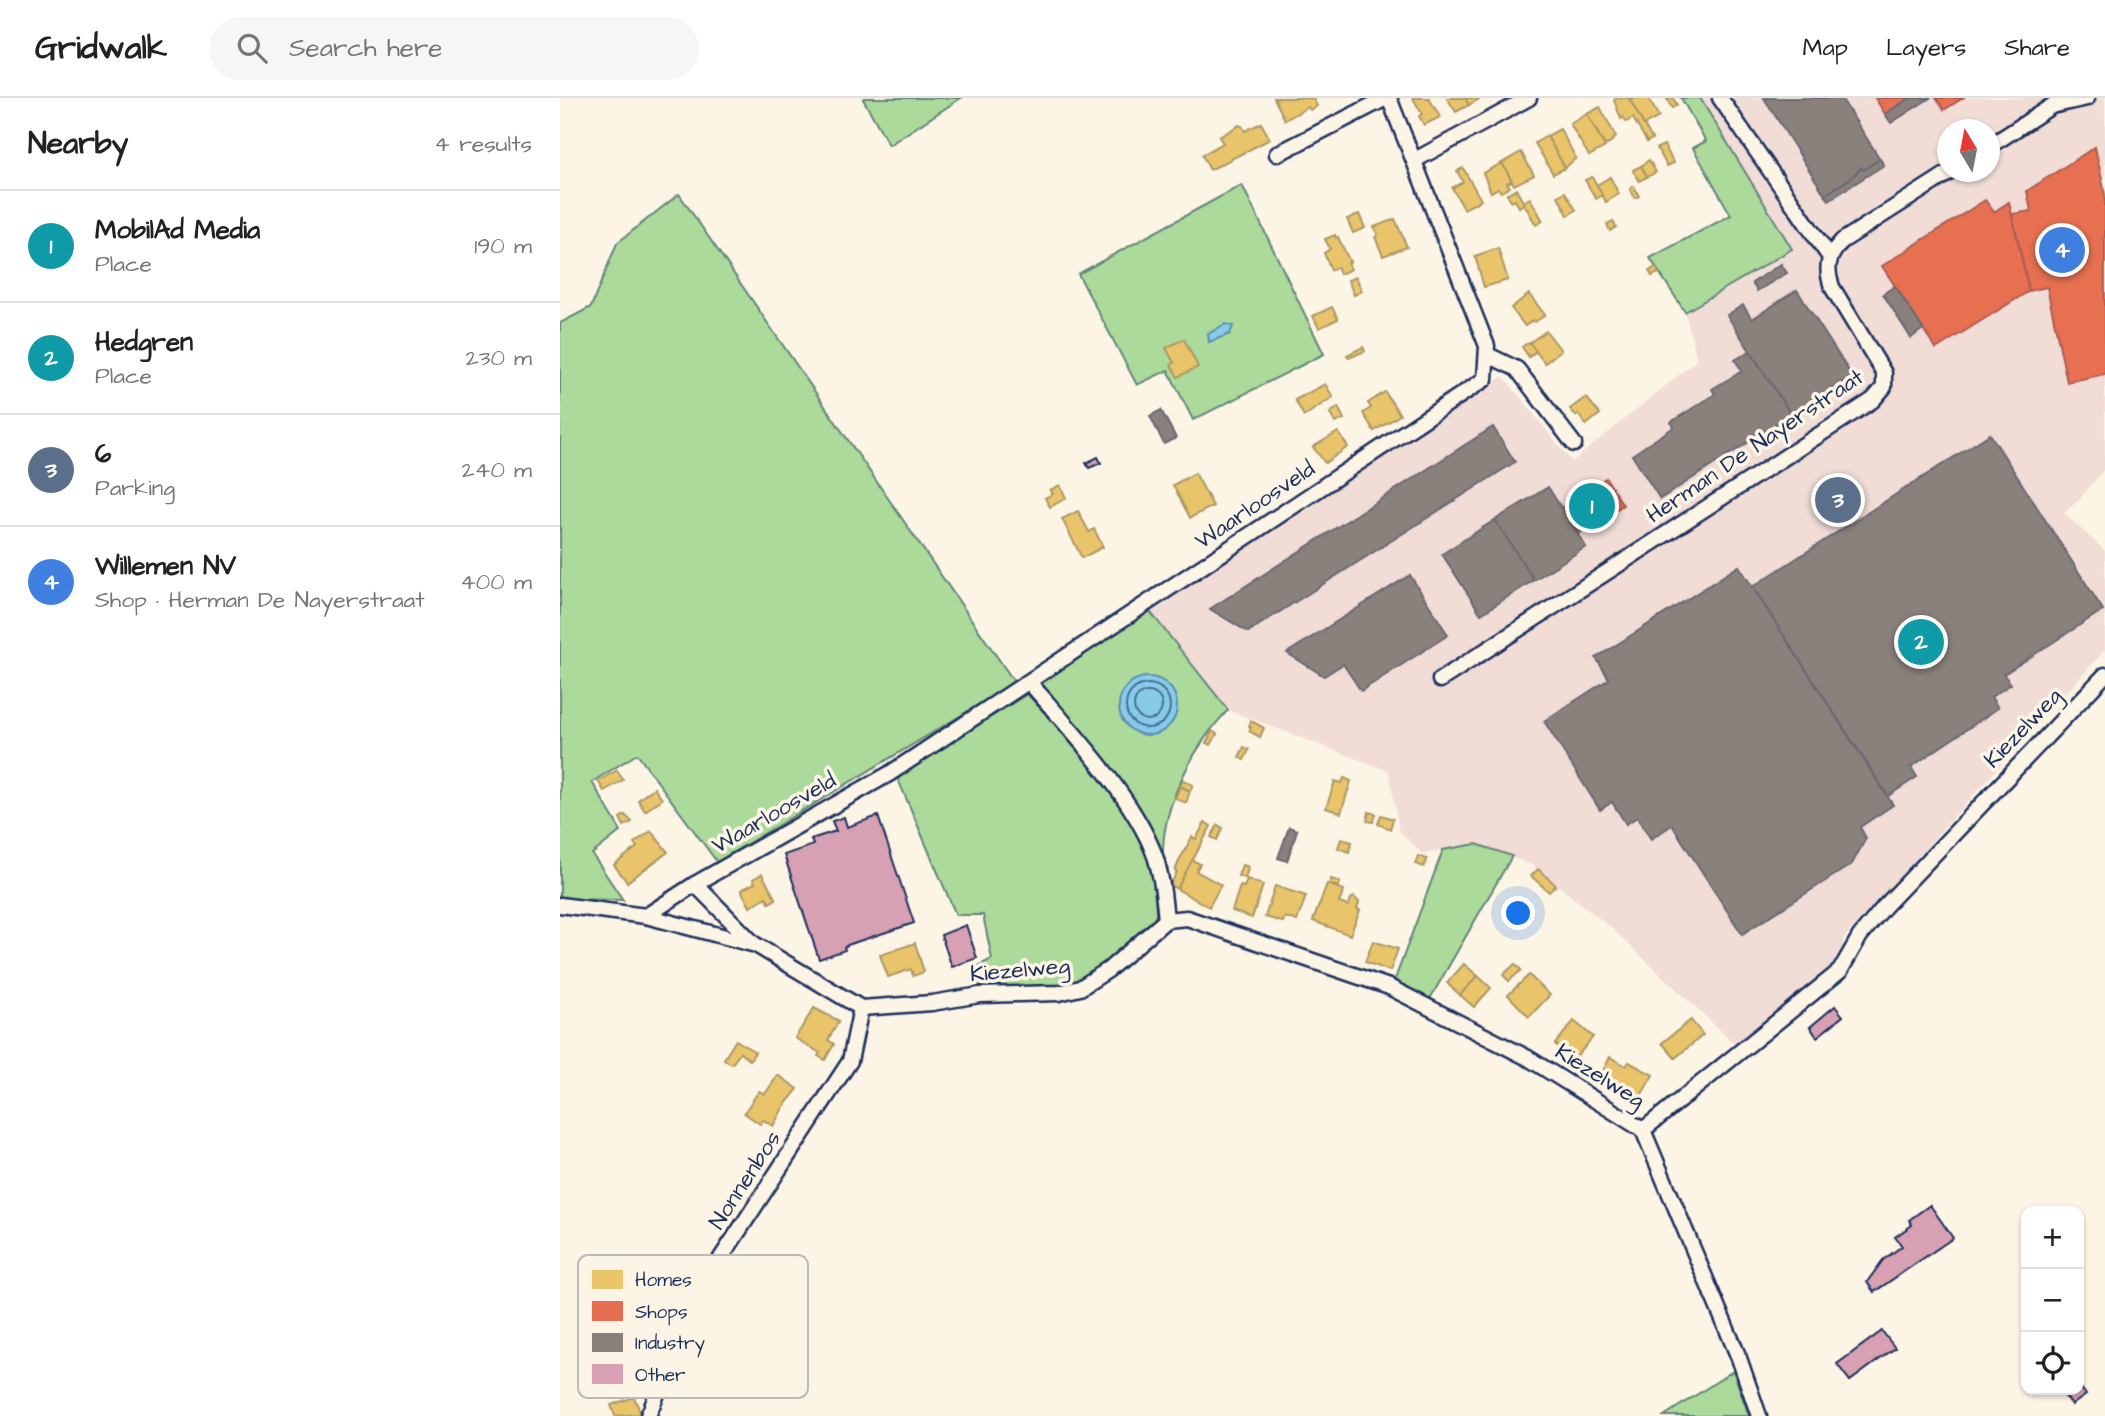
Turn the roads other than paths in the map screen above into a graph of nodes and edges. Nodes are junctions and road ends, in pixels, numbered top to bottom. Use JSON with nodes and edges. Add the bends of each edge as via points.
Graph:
{"nodes":[{"id":1,"x":1388,"y":98,"type":"edge"},
{"id":2,"x":1529,"y":98,"type":"edge"},
{"id":3,"x":1720,"y":98,"type":"edge"},
{"id":4,"x":2087,"y":98,"type":"edge"},
{"id":5,"x":2059,"y":102,"type":"edge"},
{"id":6,"x":2000,"y":140,"type":"edge"},
{"id":7,"x":1277,"y":155,"type":"dead end"},
{"id":8,"x":1415,"y":160,"type":"junction"},
{"id":9,"x":1937,"y":180,"type":"edge"},
{"id":10,"x":1829,"y":256,"type":"junction"},
{"id":11,"x":1488,"y":355,"type":"junction"},
{"id":12,"x":1574,"y":444,"type":"dead end"},
{"id":13,"x":2105,"y":675,"type":"edge"},
{"id":14,"x":1440,"y":681,"type":"dead end"},
{"id":15,"x":1029,"y":682,"type":"junction"},
{"id":16,"x":695,"y":884,"type":"junction"},
{"id":17,"x":560,"y":905,"type":"edge"},
{"id":18,"x":646,"y":916,"type":"junction"},
{"id":19,"x":1166,"y":920,"type":"junction"},
{"id":20,"x":756,"y":945,"type":"junction"},
{"id":21,"x":862,"y":1008,"type":"junction"},
{"id":22,"x":1643,"y":1130,"type":"junction"},
{"id":23,"x":723,"y":1255,"type":"edge"},
{"id":24,"x":655,"y":1398,"type":"edge"},
{"id":25,"x":648,"y":1416,"type":"edge"},
{"id":26,"x":1759,"y":1416,"type":"edge"}],
"edges":[{"from":1,"to":7,"type":"street"},
{"from":1,"to":8,"type":"street"},
{"from":2,"to":8,"type":"street"},
{"from":3,"to":10,"type":"street"},
{"from":4,"to":5,"type":"street"},
{"from":5,"to":6,"type":"street"},
{"from":8,"to":11,"type":"street"},
{"from":9,"to":10,"type":"street","via":[[1842,241]]},
{"from":10,"to":14,"type":"street","name":"Herman De Nayerstraat","via":[[1827,273],[1832,287],[1884,373],[1884,387],[1873,400]]},
{"from":11,"to":12,"type":"street","via":[[1517,369]]},
{"from":11,"to":15,"type":"street","name":"Waarloosveld","via":[[1485,379]]},
{"from":13,"to":22,"type":"street","name":"Kiezelweg","via":[[1884,907],[1840,971]]},
{"from":15,"to":16,"type":"street","name":"Waarloosveld","via":[[889,774]]},
{"from":15,"to":19,"type":"street","via":[[1109,778],[1142,827],[1156,858]]},
{"from":16,"to":18,"type":"street","name":"Waarloosveld"},
{"from":16,"to":20,"type":"street"},
{"from":17,"to":18,"type":"street"},
{"from":18,"to":20,"type":"street"},
{"from":19,"to":21,"type":"street","name":"Kiezelweg","via":[[1080,989]]},
{"from":19,"to":22,"type":"street","name":"Kiezelweg","via":[[1187,918],[1390,986],[1528,1058]]},
{"from":20,"to":21,"type":"street"},
{"from":21,"to":23,"type":"street","name":"Nonnenbos","via":[[850,1061]]},
{"from":22,"to":26,"type":"street","name":"Kiezelweg","via":[[1740,1358]]},
{"from":24,"to":25,"type":"street","name":"Nonnenbos"}]}
